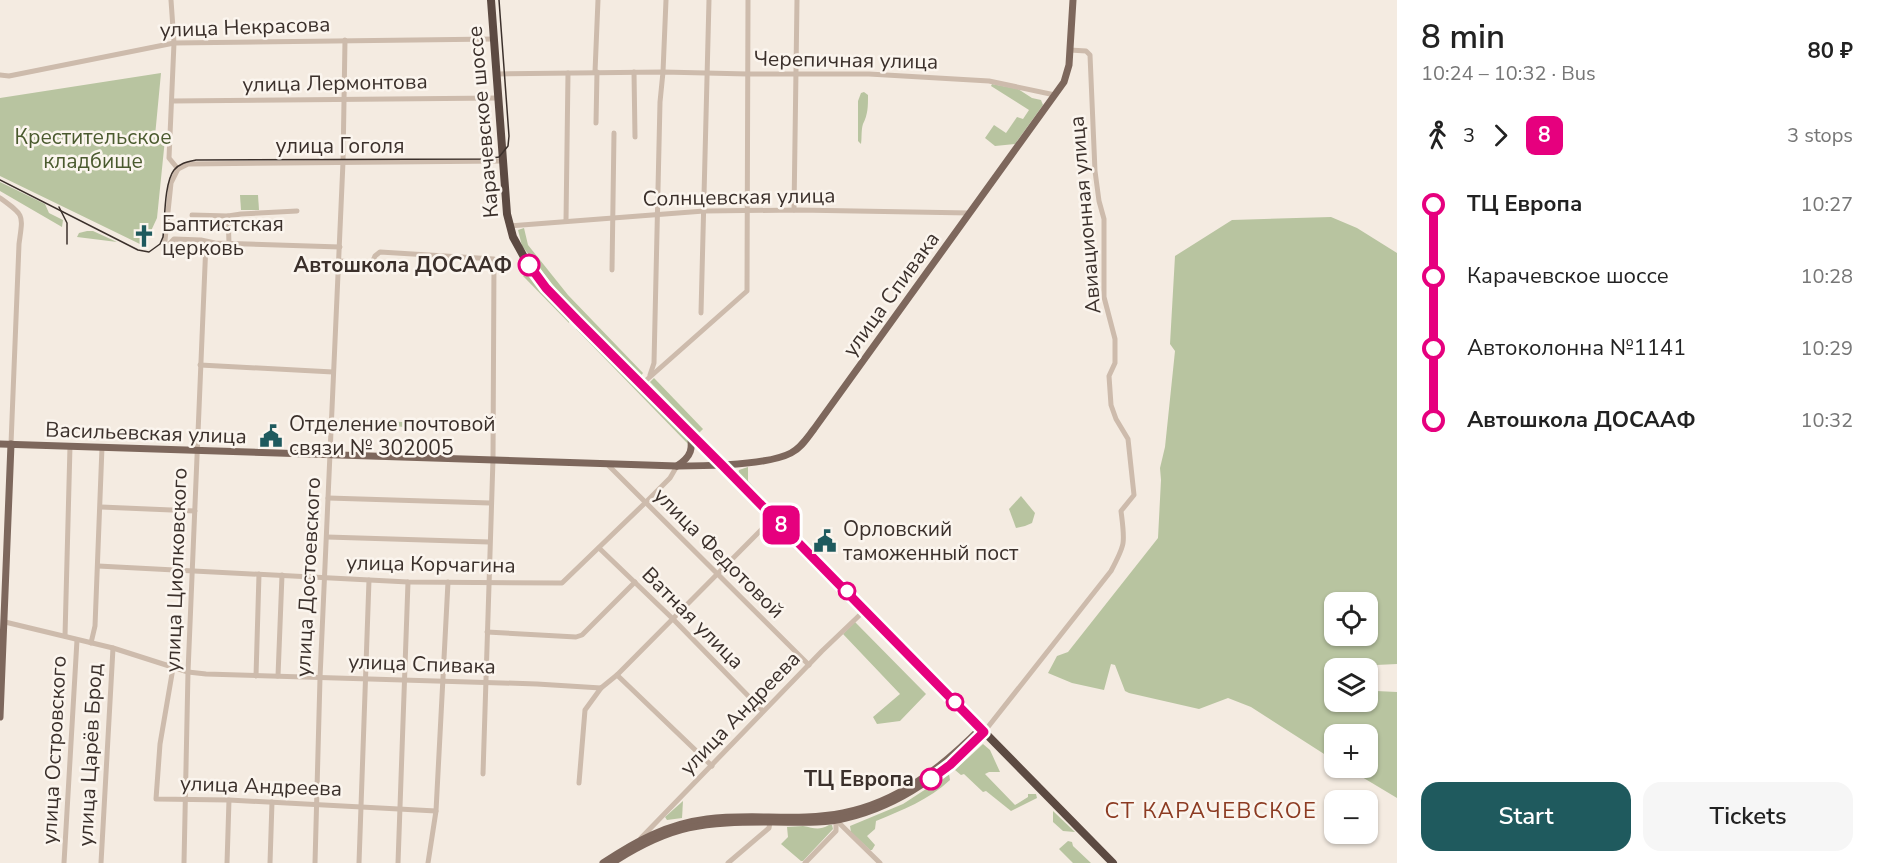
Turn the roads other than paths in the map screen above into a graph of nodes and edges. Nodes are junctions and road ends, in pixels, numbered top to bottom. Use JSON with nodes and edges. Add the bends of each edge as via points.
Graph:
{"nodes":[{"id":1,"x":171,"y":0,"type":"edge"},
{"id":2,"x":491,"y":0,"type":"edge"},
{"id":3,"x":598,"y":0,"type":"edge"},
{"id":4,"x":666,"y":0,"type":"edge"},
{"id":5,"x":709,"y":0,"type":"edge"},
{"id":6,"x":748,"y":0,"type":"edge"},
{"id":7,"x":796,"y":0,"type":"edge"},
{"id":8,"x":1073,"y":0,"type":"edge"},
{"id":9,"x":494,"y":39,"type":"junction"},
{"id":10,"x":345,"y":40,"type":"junction"},
{"id":11,"x":174,"y":43,"type":"junction"},
{"id":12,"x":1070,"y":50,"type":"junction"},
{"id":13,"x":596,"y":72,"type":"junction"},
{"id":14,"x":634,"y":72,"type":"junction"},
{"id":15,"x":663,"y":72,"type":"junction"},
{"id":16,"x":568,"y":73,"type":"junction"},
{"id":17,"x":708,"y":73,"type":"junction"},
{"id":18,"x":497,"y":74,"type":"junction"},
{"id":19,"x":748,"y":74,"type":"junction"},
{"id":20,"x":795,"y":74,"type":"junction"},
{"id":21,"x":0,"y":75,"type":"edge"},
{"id":22,"x":1055,"y":95,"type":"junction"},
{"id":23,"x":498,"y":98,"type":"junction"},
{"id":24,"x":345,"y":99,"type":"junction"},
{"id":25,"x":172,"y":101,"type":"junction"},
{"id":26,"x":596,"y":123,"type":"dead end"},
{"id":27,"x":614,"y":133,"type":"dead end"},
{"id":28,"x":635,"y":137,"type":"dead end"},
{"id":29,"x":503,"y":161,"type":"junction"},
{"id":30,"x":343,"y":162,"type":"junction"},
{"id":31,"x":178,"y":170,"type":"junction"},
{"id":32,"x":0,"y":198,"type":"edge"},
{"id":33,"x":746,"y":210,"type":"junction"},
{"id":34,"x":794,"y":210,"type":"junction"},
{"id":35,"x":297,"y":211,"type":"dead end"},
{"id":36,"x":704,"y":211,"type":"junction"},
{"id":37,"x":970,"y":213,"type":"junction"},
{"id":38,"x":658,"y":214,"type":"junction"},
{"id":39,"x":192,"y":215,"type":"dead end"},
{"id":40,"x":228,"y":216,"type":"junction"},
{"id":41,"x":612,"y":218,"type":"junction"},
{"id":42,"x":566,"y":221,"type":"junction"},
{"id":43,"x":509,"y":226,"type":"junction"},
{"id":44,"x":206,"y":242,"type":"junction"},
{"id":45,"x":229,"y":243,"type":"junction"},
{"id":46,"x":339,"y":247,"type":"junction"},
{"id":47,"x":339,"y":261,"type":"junction"},
{"id":48,"x":612,"y":270,"type":"dead end"},
{"id":49,"x":701,"y":314,"type":"dead end"},
{"id":50,"x":201,"y":364,"type":"junction"},
{"id":51,"x":333,"y":372,"type":"junction"},
{"id":52,"x":649,"y":378,"type":"junction"},
{"id":53,"x":642,"y":384,"type":"junction"},
{"id":54,"x":690,"y":432,"type":"junction"},
{"id":55,"x":0,"y":444,"type":"edge"},
{"id":56,"x":11,"y":444,"type":"junction"},
{"id":57,"x":70,"y":446,"type":"junction"},
{"id":58,"x":102,"y":447,"type":"junction"},
{"id":59,"x":196,"y":451,"type":"junction"},
{"id":60,"x":330,"y":455,"type":"junction"},
{"id":61,"x":493,"y":459,"type":"junction"},
{"id":62,"x":607,"y":464,"type":"junction"},
{"id":63,"x":722,"y":465,"type":"junction"},
{"id":64,"x":677,"y":466,"type":"junction"},
{"id":65,"x":328,"y":498,"type":"junction"},
{"id":66,"x":0,"y":501,"type":"edge"},
{"id":67,"x":10,"y":502,"type":"junction"},
{"id":68,"x":490,"y":503,"type":"junction"},
{"id":69,"x":645,"y":503,"type":"junction"},
{"id":70,"x":100,"y":507,"type":"junction"},
{"id":71,"x":195,"y":511,"type":"junction"},
{"id":72,"x":774,"y":517,"type":"junction"},
{"id":73,"x":327,"y":537,"type":"junction"},
{"id":74,"x":489,"y":542,"type":"junction"},
{"id":75,"x":599,"y":548,"type":"junction"},
{"id":76,"x":99,"y":566,"type":"junction"},
{"id":77,"x":194,"y":570,"type":"junction"},
{"id":78,"x":717,"y":573,"type":"junction"},
{"id":79,"x":259,"y":574,"type":"junction"},
{"id":80,"x":282,"y":575,"type":"junction"},
{"id":81,"x":325,"y":578,"type":"junction"},
{"id":82,"x":369,"y":580,"type":"junction"},
{"id":83,"x":408,"y":582,"type":"junction"},
{"id":84,"x":448,"y":582,"type":"junction"},
{"id":85,"x":488,"y":582,"type":"junction"},
{"id":86,"x":635,"y":582,"type":"junction"},
{"id":87,"x":865,"y":610,"type":"junction"},
{"id":88,"x":673,"y":619,"type":"junction"},
{"id":89,"x":4,"y":622,"type":"junction"},
{"id":90,"x":488,"y":633,"type":"junction"},
{"id":91,"x":65,"y":636,"type":"junction"},
{"id":92,"x":77,"y":640,"type":"junction"},
{"id":93,"x":91,"y":643,"type":"junction"},
{"id":94,"x":113,"y":648,"type":"junction"},
{"id":95,"x":809,"y":665,"type":"junction"},
{"id":96,"x":173,"y":668,"type":"junction"},
{"id":97,"x":188,"y":672,"type":"junction"},
{"id":98,"x":617,"y":675,"type":"junction"},
{"id":99,"x":1,"y":676,"type":"edge"},
{"id":100,"x":256,"y":676,"type":"junction"},
{"id":101,"x":278,"y":676,"type":"junction"},
{"id":102,"x":320,"y":678,"type":"junction"},
{"id":103,"x":365,"y":679,"type":"junction"},
{"id":104,"x":404,"y":680,"type":"junction"},
{"id":105,"x":443,"y":681,"type":"junction"},
{"id":106,"x":485,"y":683,"type":"junction"},
{"id":107,"x":601,"y":688,"type":"junction"},
{"id":108,"x":764,"y":711,"type":"junction"},
{"id":109,"x":0,"y":717,"type":"edge"},
{"id":110,"x":983,"y":730,"type":"junction"},
{"id":111,"x":712,"y":766,"type":"junction"},
{"id":112,"x":483,"y":774,"type":"dead end"},
{"id":113,"x":579,"y":783,"type":"dead end"},
{"id":114,"x":186,"y":799,"type":"junction"},
{"id":115,"x":229,"y":800,"type":"junction"},
{"id":116,"x":272,"y":802,"type":"junction"},
{"id":117,"x":316,"y":804,"type":"junction"},
{"id":118,"x":360,"y":806,"type":"junction"},
{"id":119,"x":401,"y":808,"type":"junction"},
{"id":120,"x":436,"y":811,"type":"junction"},
{"id":121,"x":663,"y":817,"type":"junction"},
{"id":122,"x":835,"y":818,"type":"junction"},
{"id":123,"x":770,"y":822,"type":"junction"},
{"id":124,"x":669,"y":827,"type":"junction"},
{"id":125,"x":639,"y":840,"type":"junction"},
{"id":126,"x":64,"y":863,"type":"edge"},
{"id":127,"x":100,"y":863,"type":"edge"},
{"id":128,"x":184,"y":863,"type":"edge"},
{"id":129,"x":227,"y":863,"type":"edge"},
{"id":130,"x":270,"y":863,"type":"edge"},
{"id":131,"x":315,"y":863,"type":"edge"},
{"id":132,"x":359,"y":863,"type":"edge"},
{"id":133,"x":398,"y":863,"type":"edge"},
{"id":134,"x":428,"y":863,"type":"edge"},
{"id":135,"x":603,"y":863,"type":"edge"},
{"id":136,"x":612,"y":863,"type":"edge"},
{"id":137,"x":728,"y":863,"type":"edge"},
{"id":138,"x":805,"y":863,"type":"edge"},
{"id":139,"x":880,"y":863,"type":"edge"},
{"id":140,"x":1113,"y":863,"type":"edge"}],
"edges":[{"from":1,"to":11,"type":"street"},
{"from":2,"to":9,"type":"highway","name":"Карачевское шоссе"},
{"from":3,"to":13,"type":"street"},
{"from":4,"to":15,"type":"street"},
{"from":5,"to":17,"type":"street"},
{"from":6,"to":19,"type":"street"},
{"from":7,"to":20,"type":"street"},
{"from":8,"to":12,"type":"main road","name":"Авиационная улица"},
{"from":9,"to":10,"type":"street","name":"улица Некрасова"},
{"from":9,"to":18,"type":"highway","name":"Карачевское шоссе"},
{"from":10,"to":11,"type":"street","name":"улица Некрасова"},
{"from":10,"to":24,"type":"street","name":"улица Достоевского"},
{"from":11,"to":21,"type":"street","name":"улица Некрасова"},
{"from":11,"to":25,"type":"street"},
{"from":12,"to":22,"type":"main road","name":"Авиационная улица","via":[[1068,74]]},
{"from":12,"to":110,"type":"street","name":"Авиационная улица","via":[[1090,55],[1095,171],[1104,219],[1104,297],[1115,339],[1115,363],[1109,376],[1111,405],[1128,439],[1134,495],[1121,511],[1123,549],[1111,571]]},
{"from":13,"to":14,"type":"street","name":"Черепичная улица"},
{"from":13,"to":16,"type":"street","name":"Черепичная улица"},
{"from":13,"to":26,"type":"street"},
{"from":14,"to":15,"type":"street","name":"Черепичная улица"},
{"from":14,"to":28,"type":"street"},
{"from":15,"to":17,"type":"street","name":"Черепичная улица"},
{"from":15,"to":38,"type":"street"},
{"from":16,"to":18,"type":"street","name":"Черепичная улица"},
{"from":16,"to":42,"type":"street"},
{"from":17,"to":19,"type":"street","name":"Черепичная улица"},
{"from":17,"to":36,"type":"street"},
{"from":18,"to":23,"type":"highway","name":"Карачевское шоссе"},
{"from":19,"to":20,"type":"street","name":"Черепичная улица"},
{"from":19,"to":33,"type":"street"},
{"from":20,"to":22,"type":"street","name":"Черепичная улица","via":[[989,81]]},
{"from":20,"to":34,"type":"street"},
{"from":22,"to":37,"type":"main road","name":"улица Спивака"},
{"from":23,"to":24,"type":"street","name":"улица Лермонтова"},
{"from":23,"to":29,"type":"highway","name":"Карачевское шоссе"},
{"from":24,"to":25,"type":"street","name":"улица Лермонтова"},
{"from":24,"to":30,"type":"street","name":"улица Достоевского"},
{"from":25,"to":31,"type":"street","via":[[169,158]]},
{"from":27,"to":41,"type":"street"},
{"from":29,"to":30,"type":"street","name":"улица Гоголя"},
{"from":29,"to":43,"type":"highway","name":"Карачевское шоссе"},
{"from":30,"to":31,"type":"street","name":"улица Гоголя","via":[[196,163]]},
{"from":30,"to":46,"type":"street","name":"улица Достоевского"},
{"from":31,"to":44,"type":"street","via":[[171,183],[164,250],[174,239]]},
{"from":32,"to":56,"type":"street","via":[[17,210],[22,220]]},
{"from":33,"to":34,"type":"street","name":"Солнцевская улица"},
{"from":33,"to":36,"type":"street","name":"Солнцевская улица"},
{"from":33,"to":52,"type":"street","via":[[747,291]]},
{"from":34,"to":37,"type":"street","name":"Солнцевская улица"},
{"from":35,"to":40,"type":"street"},
{"from":36,"to":38,"type":"street","name":"Солнцевская улица"},
{"from":36,"to":49,"type":"street"},
{"from":37,"to":63,"type":"main road","name":"улица Спивака","via":[[801,445],[780,457]]},
{"from":38,"to":41,"type":"street","name":"Солнцевская улица"},
{"from":38,"to":52,"type":"street","via":[[654,363]]},
{"from":39,"to":40,"type":"street"},
{"from":40,"to":45,"type":"street"},
{"from":41,"to":42,"type":"street","name":"Солнцевская улица"},
{"from":41,"to":48,"type":"street"},
{"from":42,"to":43,"type":"street","name":"Солнцевская улица"},
{"from":43,"to":53,"type":"highway","name":"Карачевское шоссе","via":[[524,257],[546,288]]},
{"from":44,"to":45,"type":"street"},
{"from":44,"to":50,"type":"street","name":"улица Циолковского"},
{"from":45,"to":46,"type":"street"},
{"from":46,"to":47,"type":"street","name":"улица Достоевского"},
{"from":47,"to":51,"type":"street","name":"улица Достоевского"},
{"from":47,"to":61,"type":"street","via":[[372,263],[380,252],[494,259]]},
{"from":50,"to":51,"type":"street"},
{"from":50,"to":59,"type":"street","name":"улица Циолковского"},
{"from":51,"to":60,"type":"street","name":"улица Достоевского"},
{"from":52,"to":53,"type":"street"},
{"from":53,"to":54,"type":"highway","name":"Карачевское шоссе"},
{"from":54,"to":63,"type":"highway","name":"Карачевское шоссе"},
{"from":54,"to":64,"type":"main road","via":[[691,453]]},
{"from":55,"to":56,"type":"main road","name":"Васильевская улица"},
{"from":56,"to":57,"type":"main road","name":"Васильевская улица"},
{"from":56,"to":67,"type":"main road"},
{"from":57,"to":58,"type":"main road","name":"Васильевская улица"},
{"from":57,"to":91,"type":"street"},
{"from":58,"to":59,"type":"main road","name":"Васильевская улица"},
{"from":58,"to":70,"type":"street","name":"улица Островского"},
{"from":59,"to":60,"type":"main road","name":"Васильевская улица"},
{"from":59,"to":71,"type":"street","name":"улица Циолковского"},
{"from":60,"to":61,"type":"main road","name":"Васильевская улица"},
{"from":60,"to":65,"type":"street","name":"улица Достоевского"},
{"from":61,"to":62,"type":"main road","name":"Васильевская улица"},
{"from":61,"to":68,"type":"street"},
{"from":62,"to":64,"type":"main road","name":"Васильевская улица"},
{"from":62,"to":69,"type":"street","name":"улица Федотовой"},
{"from":63,"to":64,"type":"main road","name":"Васильевская улица"},
{"from":63,"to":72,"type":"highway","name":"Карачевское шоссе"},
{"from":64,"to":69,"type":"street","name":"улица Корчагина"},
{"from":65,"to":68,"type":"street"},
{"from":65,"to":73,"type":"street","name":"улица Достоевского"},
{"from":66,"to":67,"type":"street"},
{"from":67,"to":89,"type":"main road"},
{"from":68,"to":74,"type":"street"},
{"from":69,"to":75,"type":"street","name":"улица Корчагина"},
{"from":69,"to":78,"type":"street","name":"улица Федотовой"},
{"from":70,"to":71,"type":"street"},
{"from":70,"to":76,"type":"street","name":"улица Островского"},
{"from":71,"to":77,"type":"street","name":"улица Циолковского"},
{"from":72,"to":78,"type":"street"},
{"from":72,"to":87,"type":"highway","name":"Карачевское шоссе"},
{"from":73,"to":74,"type":"street"},
{"from":73,"to":81,"type":"street","name":"улица Достоевского"},
{"from":74,"to":85,"type":"street"},
{"from":75,"to":85,"type":"street","name":"улица Корчагина","via":[[562,583]]},
{"from":75,"to":86,"type":"street","name":"Ватная улица"},
{"from":76,"to":77,"type":"street","name":"улица Корчагина"},
{"from":76,"to":93,"type":"street","name":"улица Островского"},
{"from":77,"to":79,"type":"street","name":"улица Корчагина"},
{"from":77,"to":97,"type":"street","name":"улица Циолковского"},
{"from":78,"to":88,"type":"street"},
{"from":78,"to":95,"type":"street","name":"улица Федотовой"},
{"from":79,"to":80,"type":"street","name":"улица Корчагина"},
{"from":79,"to":100,"type":"street"},
{"from":80,"to":81,"type":"street","name":"улица Корчагина"},
{"from":80,"to":101,"type":"street"},
{"from":81,"to":82,"type":"street","name":"улица Корчагина"},
{"from":81,"to":102,"type":"street","name":"улица Достоевского"},
{"from":82,"to":83,"type":"street","name":"улица Корчагина"},
{"from":82,"to":103,"type":"street"},
{"from":83,"to":84,"type":"street","name":"улица Корчагина"},
{"from":83,"to":104,"type":"street"},
{"from":84,"to":85,"type":"street","name":"улица Корчагина"},
{"from":84,"to":105,"type":"street"},
{"from":85,"to":90,"type":"street"},
{"from":86,"to":88,"type":"street","name":"Ватная улица"},
{"from":86,"to":90,"type":"street","via":[[576,637]]},
{"from":87,"to":95,"type":"street","name":"улица Андреева"},
{"from":87,"to":110,"type":"highway","name":"Карачевское шоссе"},
{"from":88,"to":98,"type":"street"},
{"from":88,"to":108,"type":"street","name":"Ватная улица"},
{"from":89,"to":91,"type":"street","name":"улица Спивака"},
{"from":89,"to":99,"type":"main road"},
{"from":90,"to":106,"type":"street"},
{"from":91,"to":92,"type":"street","name":"улица Спивака"},
{"from":92,"to":93,"type":"street","name":"улица Спивака"},
{"from":92,"to":126,"type":"street","name":"улица Островского"},
{"from":93,"to":94,"type":"street","name":"улица Спивака"},
{"from":94,"to":96,"type":"street","name":"улица Спивака"},
{"from":94,"to":127,"type":"street","name":"улица Царёв Брод"},
{"from":95,"to":108,"type":"street","name":"улица Андреева"},
{"from":96,"to":97,"type":"street","name":"улица Спивака"},
{"from":96,"to":114,"type":"street","name":"улица Андреева","via":[[160,744],[156,799]]},
{"from":97,"to":100,"type":"street","name":"улица Спивака"},
{"from":97,"to":114,"type":"street","name":"улица Циолковского"},
{"from":98,"to":107,"type":"street"},
{"from":98,"to":111,"type":"street"},
{"from":99,"to":109,"type":"main road"},
{"from":100,"to":101,"type":"street","name":"улица Спивака"},
{"from":101,"to":102,"type":"street","name":"улица Спивака"},
{"from":102,"to":103,"type":"street","name":"улица Спивака"},
{"from":102,"to":117,"type":"street","name":"улица Достоевского"},
{"from":103,"to":104,"type":"street","name":"улица Спивака"},
{"from":103,"to":118,"type":"street"},
{"from":104,"to":105,"type":"street","name":"улица Спивака"},
{"from":104,"to":119,"type":"street"},
{"from":105,"to":106,"type":"street","name":"улица Спивака"},
{"from":105,"to":120,"type":"street"},
{"from":106,"to":107,"type":"street","name":"улица Спивака"},
{"from":106,"to":112,"type":"street"},
{"from":107,"to":113,"type":"street","via":[[585,710]]},
{"from":108,"to":111,"type":"street","name":"улица Андреева"},
{"from":110,"to":122,"type":"main road","via":[[950,765],[916,789],[878,808]]},
{"from":110,"to":140,"type":"highway","name":"Карачевское шоссе"},
{"from":111,"to":121,"type":"street","name":"улица Андреева"},
{"from":114,"to":115,"type":"street","name":"улица Андреева"},
{"from":114,"to":128,"type":"street","name":"улица Циолковского"},
{"from":115,"to":116,"type":"street","name":"улица Андреева"},
{"from":115,"to":129,"type":"street"},
{"from":116,"to":117,"type":"street","name":"улица Андреева"},
{"from":116,"to":130,"type":"street"},
{"from":117,"to":118,"type":"street","name":"улица Андреева"},
{"from":117,"to":131,"type":"street","name":"улица Достоевского"},
{"from":118,"to":119,"type":"street","name":"улица Андреева"},
{"from":118,"to":132,"type":"street"},
{"from":119,"to":120,"type":"street","name":"улица Андреева"},
{"from":119,"to":133,"type":"street"},
{"from":120,"to":134,"type":"street"},
{"from":121,"to":124,"type":"street","via":[[662,823]]},
{"from":121,"to":125,"type":"street","name":"улица Андреева"},
{"from":122,"to":123,"type":"main road"},
{"from":122,"to":124,"type":"main road","via":[[708,819]]},
{"from":122,"to":138,"type":"street","via":[[836,831]]},
{"from":122,"to":139,"type":"street"},
{"from":123,"to":136,"type":"main road","via":[[692,826],[652,839]]},
{"from":123,"to":137,"type":"street","via":[[769,828]]},
{"from":124,"to":125,"type":"main road"},
{"from":125,"to":135,"type":"main road"}]}
